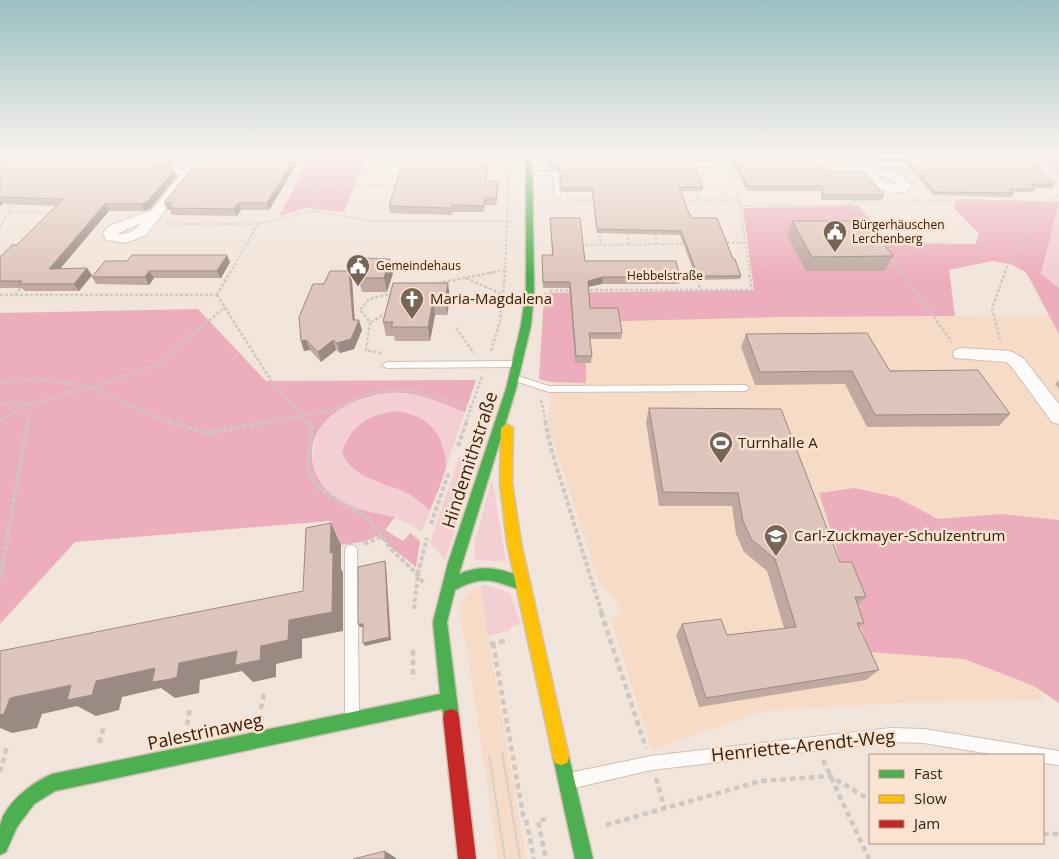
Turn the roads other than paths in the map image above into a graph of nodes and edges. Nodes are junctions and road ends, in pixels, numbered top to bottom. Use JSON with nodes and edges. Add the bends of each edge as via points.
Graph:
{"nodes":[{"id":1,"x":170,"y":196,"type":"edge"},
{"id":2,"x":529,"y":196,"type":"edge"},
{"id":3,"x":152,"y":218,"type":"road end"},
{"id":4,"x":961,"y":354,"type":"road end"},
{"id":5,"x":387,"y":364,"type":"road end"},
{"id":6,"x":518,"y":364,"type":"junction"},
{"id":7,"x":513,"y":384,"type":"junction"},
{"id":8,"x":745,"y":388,"type":"dead end"},
{"id":9,"x":1059,"y":418,"type":"edge"},
{"id":10,"x":351,"y":550,"type":"dead end"},
{"id":11,"x":523,"y":585,"type":"junction"},
{"id":12,"x":448,"y":587,"type":"junction"},
{"id":13,"x":448,"y":700,"type":"junction"},
{"id":14,"x":352,"y":720,"type":"junction"},
{"id":15,"x":1029,"y":754,"type":"edge"},
{"id":16,"x":1044,"y":756,"type":"edge"},
{"id":17,"x":1059,"y":758,"type":"edge"},
{"id":18,"x":567,"y":782,"type":"junction"},
{"id":19,"x":0,"y":846,"type":"edge"},
{"id":20,"x":467,"y":859,"type":"edge"},
{"id":21,"x":584,"y":859,"type":"edge"}],
"edges":[{"from":1,"to":3,"type":"street"},
{"from":2,"to":6,"type":"street","via":[[530,291]]},
{"from":4,"to":9,"type":"street","via":[[1010,357],[1018,362]]},
{"from":5,"to":6,"type":"lane"},
{"from":6,"to":7,"type":"street"},
{"from":7,"to":8,"type":"lane","via":[[549,389]]},
{"from":7,"to":11,"type":"street","name":"Hindemithstraße","via":[[506,438],[506,483]]},
{"from":7,"to":12,"type":"street","name":"Hindemithstraße"},
{"from":10,"to":14,"type":"lane"},
{"from":11,"to":12,"type":"street","via":[[506,576],[485,572],[472,574]]},
{"from":11,"to":18,"type":"street","name":"Hindemithstraße"},
{"from":12,"to":13,"type":"street","name":"Hindemithstraße","via":[[440,622]]},
{"from":13,"to":14,"type":"street","name":"Palestrinaweg"},
{"from":13,"to":20,"type":"street","name":"Hindemithstraße"},
{"from":14,"to":19,"type":"street","name":"Palestrinaweg","via":[[52,783],[28,798],[10,821]]},
{"from":15,"to":18,"type":"lane","name":"Henriette-Arendt-Weg","via":[[924,736],[891,735],[652,763]]},
{"from":16,"to":17,"type":"lane","name":"Henriette-Arendt-Weg"},
{"from":18,"to":21,"type":"street","name":"Hindemithstraße"}]}
